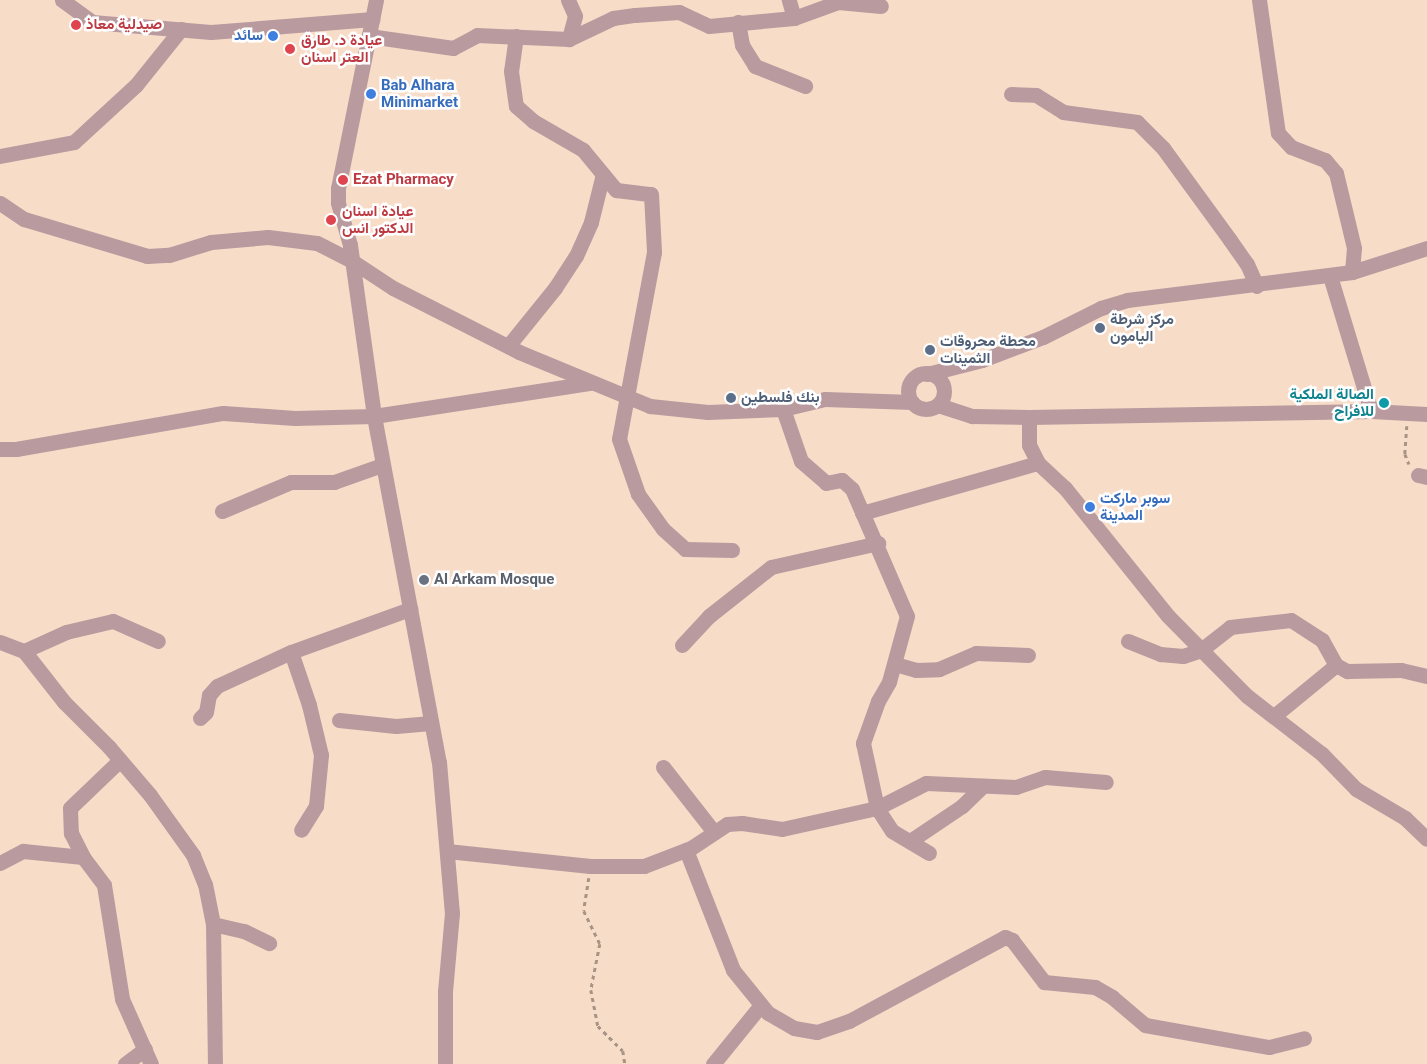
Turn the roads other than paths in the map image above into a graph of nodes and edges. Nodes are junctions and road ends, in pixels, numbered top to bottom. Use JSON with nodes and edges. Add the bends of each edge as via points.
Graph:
{"nodes":[{"id":1,"x":62,"y":0,"type":"edge"},
{"id":2,"x":376,"y":0,"type":"edge"},
{"id":3,"x":568,"y":0,"type":"edge"},
{"id":4,"x":789,"y":0,"type":"edge"},
{"id":5,"x":1259,"y":0,"type":"edge"},
{"id":6,"x":881,"y":6,"type":"dead end"},
{"id":7,"x":794,"y":18,"type":"junction"},
{"id":8,"x":372,"y":19,"type":"junction"},
{"id":9,"x":738,"y":22,"type":"junction"},
{"id":10,"x":181,"y":29,"type":"junction"},
{"id":11,"x":369,"y":36,"type":"junction"},
{"id":12,"x":516,"y":36,"type":"junction"},
{"id":13,"x":570,"y":39,"type":"junction"},
{"id":14,"x":805,"y":86,"type":"dead end"},
{"id":15,"x":1011,"y":94,"type":"dead end"},
{"id":16,"x":0,"y":156,"type":"edge"},
{"id":17,"x":603,"y":174,"type":"junction"},
{"id":18,"x":0,"y":203,"type":"edge"},
{"id":19,"x":1427,"y":248,"type":"edge"},
{"id":20,"x":352,"y":261,"type":"junction"},
{"id":21,"x":1352,"y":272,"type":"junction"},
{"id":22,"x":1330,"y":276,"type":"junction"},
{"id":23,"x":1257,"y":286,"type":"junction"},
{"id":24,"x":508,"y":346,"type":"junction"},
{"id":25,"x":927,"y":374,"type":"junction"},
{"id":26,"x":590,"y":383,"type":"junction"},
{"id":27,"x":625,"y":398,"type":"junction"},
{"id":28,"x":912,"y":402,"type":"junction"},
{"id":29,"x":938,"y":405,"type":"junction"},
{"id":30,"x":783,"y":409,"type":"junction"},
{"id":31,"x":1371,"y":411,"type":"junction"},
{"id":32,"x":1427,"y":414,"type":"edge"},
{"id":33,"x":374,"y":416,"type":"junction"},
{"id":34,"x":1029,"y":417,"type":"junction"},
{"id":35,"x":0,"y":449,"type":"edge"},
{"id":36,"x":1038,"y":463,"type":"junction"},
{"id":37,"x":382,"y":465,"type":"junction"},
{"id":38,"x":222,"y":511,"type":"dead end"},
{"id":39,"x":862,"y":513,"type":"junction"},
{"id":40,"x":878,"y":543,"type":"junction"},
{"id":41,"x":732,"y":550,"type":"dead end"},
{"id":42,"x":410,"y":609,"type":"junction"},
{"id":43,"x":158,"y":641,"type":"dead end"},
{"id":44,"x":1128,"y":641,"type":"dead end"},
{"id":45,"x":0,"y":642,"type":"edge"},
{"id":46,"x":682,"y":644,"type":"dead end"},
{"id":47,"x":1201,"y":650,"type":"junction"},
{"id":48,"x":24,"y":651,"type":"junction"},
{"id":49,"x":291,"y":652,"type":"junction"},
{"id":50,"x":1028,"y":655,"type":"dead end"},
{"id":51,"x":894,"y":664,"type":"junction"},
{"id":52,"x":1336,"y":665,"type":"junction"},
{"id":53,"x":1427,"y":676,"type":"edge"},
{"id":54,"x":1274,"y":716,"type":"junction"},
{"id":55,"x":200,"y":718,"type":"dead end"},
{"id":56,"x":339,"y":720,"type":"dead end"},
{"id":57,"x":432,"y":723,"type":"junction"},
{"id":58,"x":120,"y":760,"type":"junction"},
{"id":59,"x":663,"y":767,"type":"dead end"},
{"id":60,"x":1106,"y":782,"type":"dead end"},
{"id":61,"x":983,"y":786,"type":"junction"},
{"id":62,"x":878,"y":808,"type":"junction"},
{"id":63,"x":301,"y":830,"type":"dead end"},
{"id":64,"x":714,"y":832,"type":"junction"},
{"id":65,"x":1427,"y":839,"type":"edge"},
{"id":66,"x":910,"y":841,"type":"junction"},
{"id":67,"x":686,"y":850,"type":"junction"},
{"id":68,"x":447,"y":851,"type":"junction"},
{"id":69,"x":929,"y":853,"type":"dead end"},
{"id":70,"x":83,"y":857,"type":"junction"},
{"id":71,"x":0,"y":863,"type":"edge"},
{"id":72,"x":213,"y":924,"type":"junction"},
{"id":73,"x":269,"y":943,"type":"dead end"},
{"id":74,"x":761,"y":1005,"type":"junction"},
{"id":75,"x":1304,"y":1038,"type":"dead end"},
{"id":76,"x":145,"y":1049,"type":"junction"},
{"id":77,"x":125,"y":1064,"type":"edge"},
{"id":78,"x":151,"y":1064,"type":"edge"},
{"id":79,"x":215,"y":1064,"type":"edge"},
{"id":80,"x":445,"y":1064,"type":"edge"},
{"id":81,"x":713,"y":1064,"type":"edge"}],
"edges":[{"from":1,"to":10,"type":"street","via":[[92,22]]},
{"from":2,"to":8,"type":"street"},
{"from":3,"to":13,"type":"street","via":[[574,16]]},
{"from":4,"to":7,"type":"street"},
{"from":5,"to":21,"type":"street","via":[[1278,133],[1291,147],[1325,160],[1336,173],[1354,248]]},
{"from":6,"to":7,"type":"street","via":[[838,2]]},
{"from":7,"to":9,"type":"street"},
{"from":8,"to":10,"type":"street","via":[[211,32]]},
{"from":8,"to":11,"type":"street"},
{"from":9,"to":13,"type":"street","via":[[709,26],[679,12],[613,18]]},
{"from":9,"to":14,"type":"street","via":[[742,45],[755,66]]},
{"from":10,"to":16,"type":"street","via":[[136,85],[74,142]]},
{"from":11,"to":12,"type":"street","via":[[454,48],[478,35]]},
{"from":11,"to":20,"type":"street","via":[[338,188],[340,217]]},
{"from":12,"to":13,"type":"street"},
{"from":12,"to":17,"type":"street","via":[[511,71],[516,106],[533,121],[583,150]]},
{"from":15,"to":23,"type":"street","via":[[1036,95],[1063,112],[1137,122],[1163,148],[1247,264]]},
{"from":17,"to":24,"type":"street","via":[[591,222],[576,256],[555,288]]},
{"from":17,"to":27,"type":"street","via":[[616,190],[651,194],[654,252],[640,342]]},
{"from":18,"to":20,"type":"street","via":[[24,219],[147,256],[169,255],[211,242],[268,237],[317,243]]},
{"from":19,"to":21,"type":"street"},
{"from":20,"to":24,"type":"street","via":[[393,288]]},
{"from":20,"to":33,"type":"street"},
{"from":21,"to":22,"type":"street"},
{"from":22,"to":23,"type":"street"},
{"from":22,"to":31,"type":"street"},
{"from":23,"to":25,"type":"street","via":[[1121,302],[982,360]]},
{"from":24,"to":26,"type":"street"},
{"from":25,"to":28,"type":"street","via":[[916,376],[909,386]]},
{"from":25,"to":29,"type":"street","via":[[938,379],[943,389]]},
{"from":26,"to":27,"type":"street"},
{"from":26,"to":33,"type":"street"},
{"from":27,"to":30,"type":"street","via":[[684,412]]},
{"from":27,"to":41,"type":"street","via":[[619,439],[638,494],[658,522],[685,549]]},
{"from":28,"to":29,"type":"street","via":[[927,409]]},
{"from":28,"to":30,"type":"street","via":[[826,399]]},
{"from":29,"to":34,"type":"street","via":[[972,416]]},
{"from":30,"to":39,"type":"street","via":[[801,461],[826,483],[842,480],[848,484]]},
{"from":31,"to":32,"type":"street"},
{"from":31,"to":34,"type":"street"},
{"from":33,"to":35,"type":"street","via":[[295,418],[223,413],[25,448]]},
{"from":33,"to":37,"type":"street"},
{"from":34,"to":36,"type":"street","via":[[1029,445]]},
{"from":36,"to":39,"type":"street"},
{"from":36,"to":47,"type":"street","via":[[1065,488],[1168,616]]},
{"from":37,"to":38,"type":"street","via":[[334,482],[291,482]]},
{"from":37,"to":42,"type":"street"},
{"from":39,"to":40,"type":"street"},
{"from":40,"to":46,"type":"street","via":[[772,567],[709,616]]},
{"from":40,"to":51,"type":"street","via":[[907,616]]},
{"from":42,"to":49,"type":"street"},
{"from":42,"to":57,"type":"street"},
{"from":43,"to":48,"type":"street","via":[[113,621],[66,632]]},
{"from":44,"to":47,"type":"street","via":[[1160,654],[1183,656]]},
{"from":45,"to":48,"type":"street"},
{"from":47,"to":52,"type":"street","via":[[1230,627],[1290,620],[1322,640]]},
{"from":47,"to":54,"type":"street","via":[[1247,696]]},
{"from":48,"to":58,"type":"street","via":[[64,702]]},
{"from":49,"to":55,"type":"street","via":[[214,688],[207,698],[206,712]]},
{"from":49,"to":63,"type":"street","via":[[309,704],[321,755],[316,806]]},
{"from":50,"to":51,"type":"street","via":[[976,653],[939,669],[916,670]]},
{"from":51,"to":62,"type":"street","via":[[863,743]]},
{"from":52,"to":53,"type":"street","via":[[1346,671],[1401,670]]},
{"from":52,"to":54,"type":"street"},
{"from":54,"to":65,"type":"street","via":[[1322,754],[1356,789],[1405,818]]},
{"from":56,"to":57,"type":"street","via":[[396,726]]},
{"from":57,"to":68,"type":"street"},
{"from":58,"to":70,"type":"street","via":[[70,808],[71,834]]},
{"from":58,"to":72,"type":"street","via":[[150,795],[192,855],[205,884]]},
{"from":59,"to":64,"type":"street"},
{"from":60,"to":61,"type":"street","via":[[1045,777],[1016,786]]},
{"from":61,"to":62,"type":"street","via":[[926,784]]},
{"from":61,"to":66,"type":"street","via":[[962,806]]},
{"from":62,"to":64,"type":"street","via":[[830,816],[793,827],[771,829],[735,823]]},
{"from":62,"to":66,"type":"street","via":[[892,831]]},
{"from":64,"to":67,"type":"street"},
{"from":66,"to":69,"type":"street"},
{"from":67,"to":68,"type":"street","via":[[644,866],[590,866]]},
{"from":67,"to":74,"type":"street","via":[[733,970]]},
{"from":68,"to":80,"type":"street","via":[[452,930],[445,992]]},
{"from":70,"to":71,"type":"street","via":[[23,851]]},
{"from":70,"to":76,"type":"street","via":[[104,885],[122,999]]},
{"from":72,"to":73,"type":"street","via":[[244,931]]},
{"from":72,"to":79,"type":"street"},
{"from":74,"to":75,"type":"street","via":[[785,1024],[817,1032],[849,1021],[1005,937],[1012,940],[1044,982],[1095,987],[1145,1025],[1269,1046]]},
{"from":74,"to":81,"type":"street"},
{"from":76,"to":77,"type":"street"},
{"from":76,"to":78,"type":"street"}]}
